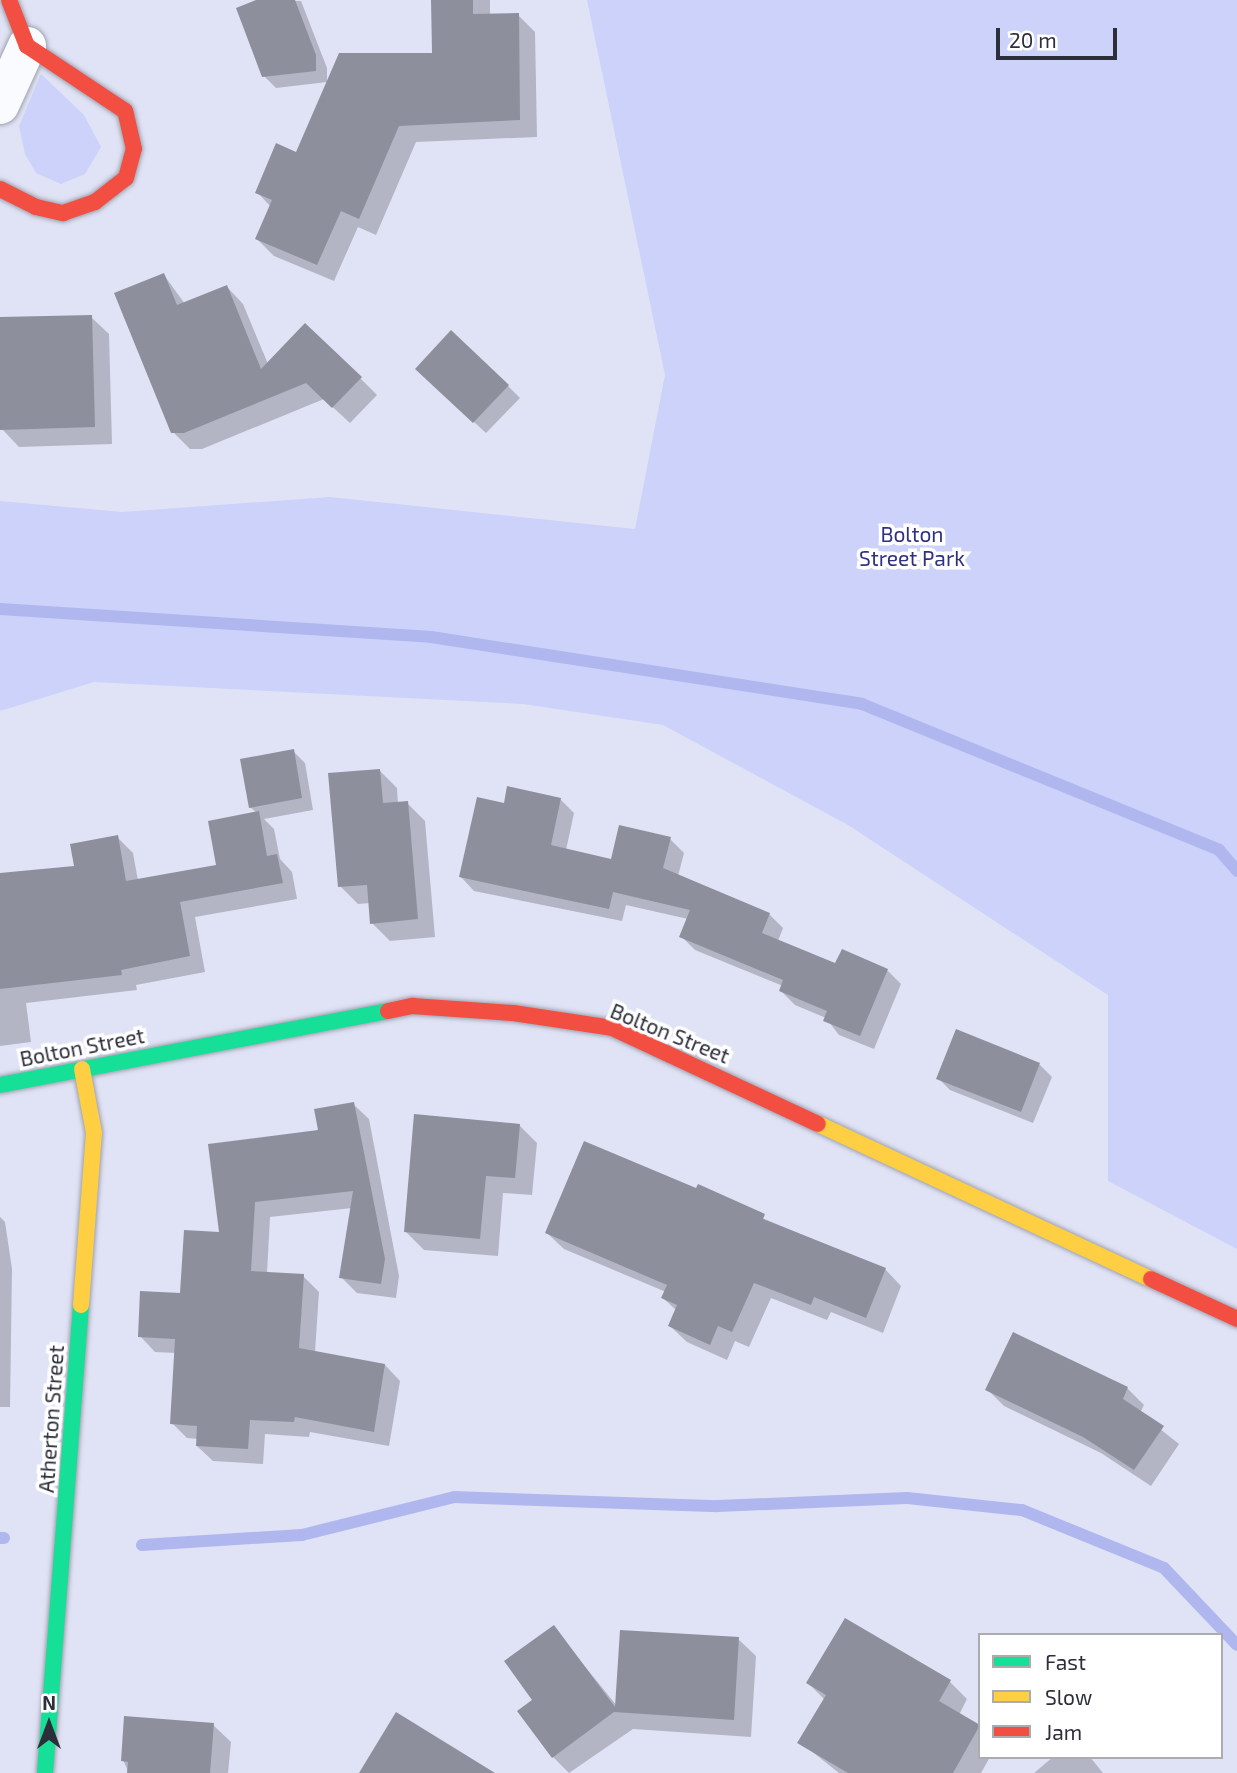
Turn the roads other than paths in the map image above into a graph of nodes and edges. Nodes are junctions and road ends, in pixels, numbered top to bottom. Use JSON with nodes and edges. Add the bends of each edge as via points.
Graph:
{"nodes":[{"id":1,"x":9,"y":0,"type":"edge"},
{"id":2,"x":27,"y":46,"type":"junction"},
{"id":3,"x":0,"y":105,"type":"edge"},
{"id":4,"x":0,"y":189,"type":"edge"},
{"id":5,"x":82,"y":1069,"type":"junction"},
{"id":6,"x":0,"y":1085,"type":"edge"},
{"id":7,"x":1237,"y":1319,"type":"edge"},
{"id":8,"x":45,"y":1773,"type":"edge"}],
"edges":[{"from":1,"to":2,"type":"street"},
{"from":2,"to":3,"type":"street"},
{"from":2,"to":4,"type":"street","via":[[125,111],[134,149],[126,178],[95,202],[63,213],[36,207]]},
{"from":5,"to":6,"type":"street","name":"Bolton Street"},
{"from":5,"to":7,"type":"street","name":"Bolton Street","via":[[412,1006],[513,1013],[612,1028]]},
{"from":5,"to":8,"type":"street","name":"Atherton Street","via":[[94,1133]]}]}
